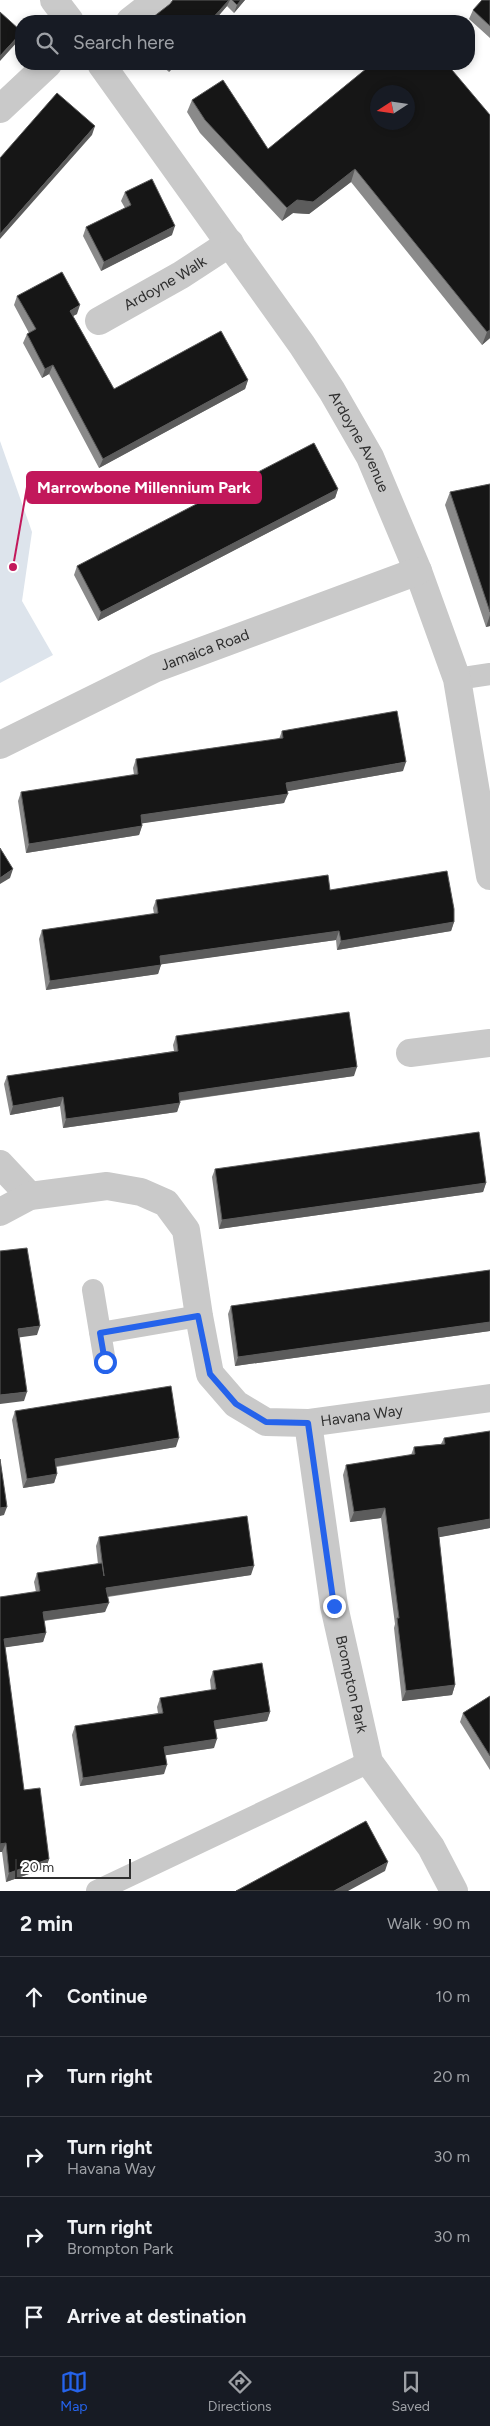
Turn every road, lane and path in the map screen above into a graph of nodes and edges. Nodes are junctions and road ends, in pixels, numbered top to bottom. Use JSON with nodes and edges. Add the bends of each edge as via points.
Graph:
{"nodes":[{"id":1,"x":54,"y":0,"type":"edge"},
{"id":2,"x":157,"y":0,"type":"edge"},
{"id":3,"x":65,"y":15,"type":"edge"},
{"id":4,"x":138,"y":15,"type":"edge"},
{"id":5,"x":41,"y":70,"type":"edge"},
{"id":6,"x":105,"y":70,"type":"edge"},
{"id":7,"x":1,"y":107,"type":"edge"},
{"id":8,"x":230,"y":242,"type":"junction"},
{"id":9,"x":99,"y":321,"type":"dead end"},
{"id":10,"x":418,"y":571,"type":"junction"},
{"id":11,"x":490,"y":674,"type":"edge"},
{"id":12,"x":457,"y":679,"type":"junction"},
{"id":13,"x":0,"y":745,"type":"edge"},
{"id":14,"x":490,"y":876,"type":"edge"},
{"id":15,"x":490,"y":1043,"type":"edge"},
{"id":16,"x":410,"y":1053,"type":"dead end"},
{"id":17,"x":0,"y":1164,"type":"edge"},
{"id":18,"x":30,"y":1196,"type":"junction"},
{"id":19,"x":0,"y":1212,"type":"edge"},
{"id":20,"x":93,"y":1290,"type":"dead end"},
{"id":21,"x":198,"y":1316,"type":"junction"},
{"id":22,"x":100,"y":1333,"type":"junction"},
{"id":23,"x":105,"y":1362,"type":"dead end"},
{"id":24,"x":490,"y":1398,"type":"edge"},
{"id":25,"x":308,"y":1423,"type":"junction"},
{"id":26,"x":369,"y":1762,"type":"junction"},
{"id":27,"x":97,"y":1891,"type":"edge"},
{"id":28,"x":454,"y":1891,"type":"edge"}],
"edges":[{"from":1,"to":3,"type":"street"},
{"from":2,"to":4,"type":"street"},
{"from":5,"to":7,"type":"street"},
{"from":6,"to":8,"type":"street","name":"Ardoyne Avenue"},
{"from":8,"to":9,"type":"street","name":"Ardoyne Walk","via":[[181,275]]},
{"from":8,"to":10,"type":"street","name":"Ardoyne Avenue","via":[[332,391],[370,458]]},
{"from":10,"to":12,"type":"street","name":"Ardoyne Avenue"},
{"from":10,"to":13,"type":"street","name":"Jamaica Road","via":[[156,668]]},
{"from":11,"to":12,"type":"lane"},
{"from":12,"to":14,"type":"street","name":"Ardoyne Avenue"},
{"from":15,"to":16,"type":"street"},
{"from":17,"to":18,"type":"street"},
{"from":18,"to":19,"type":"street"},
{"from":18,"to":21,"type":"street","name":"Havana Way","via":[[107,1186],[141,1192],[166,1203],[186,1230]]},
{"from":20,"to":22,"type":"lane"},
{"from":21,"to":22,"type":"lane"},
{"from":21,"to":25,"type":"street","name":"Havana Way","via":[[210,1374],[236,1404],[266,1422]]},
{"from":22,"to":23,"type":"lane"},
{"from":24,"to":25,"type":"street","name":"Havana Way"},
{"from":25,"to":26,"type":"street","name":"Brompton Park","via":[[334,1606]]},
{"from":26,"to":27,"type":"lane"},
{"from":26,"to":28,"type":"street","name":"Brompton Park","via":[[431,1847]]}]}
